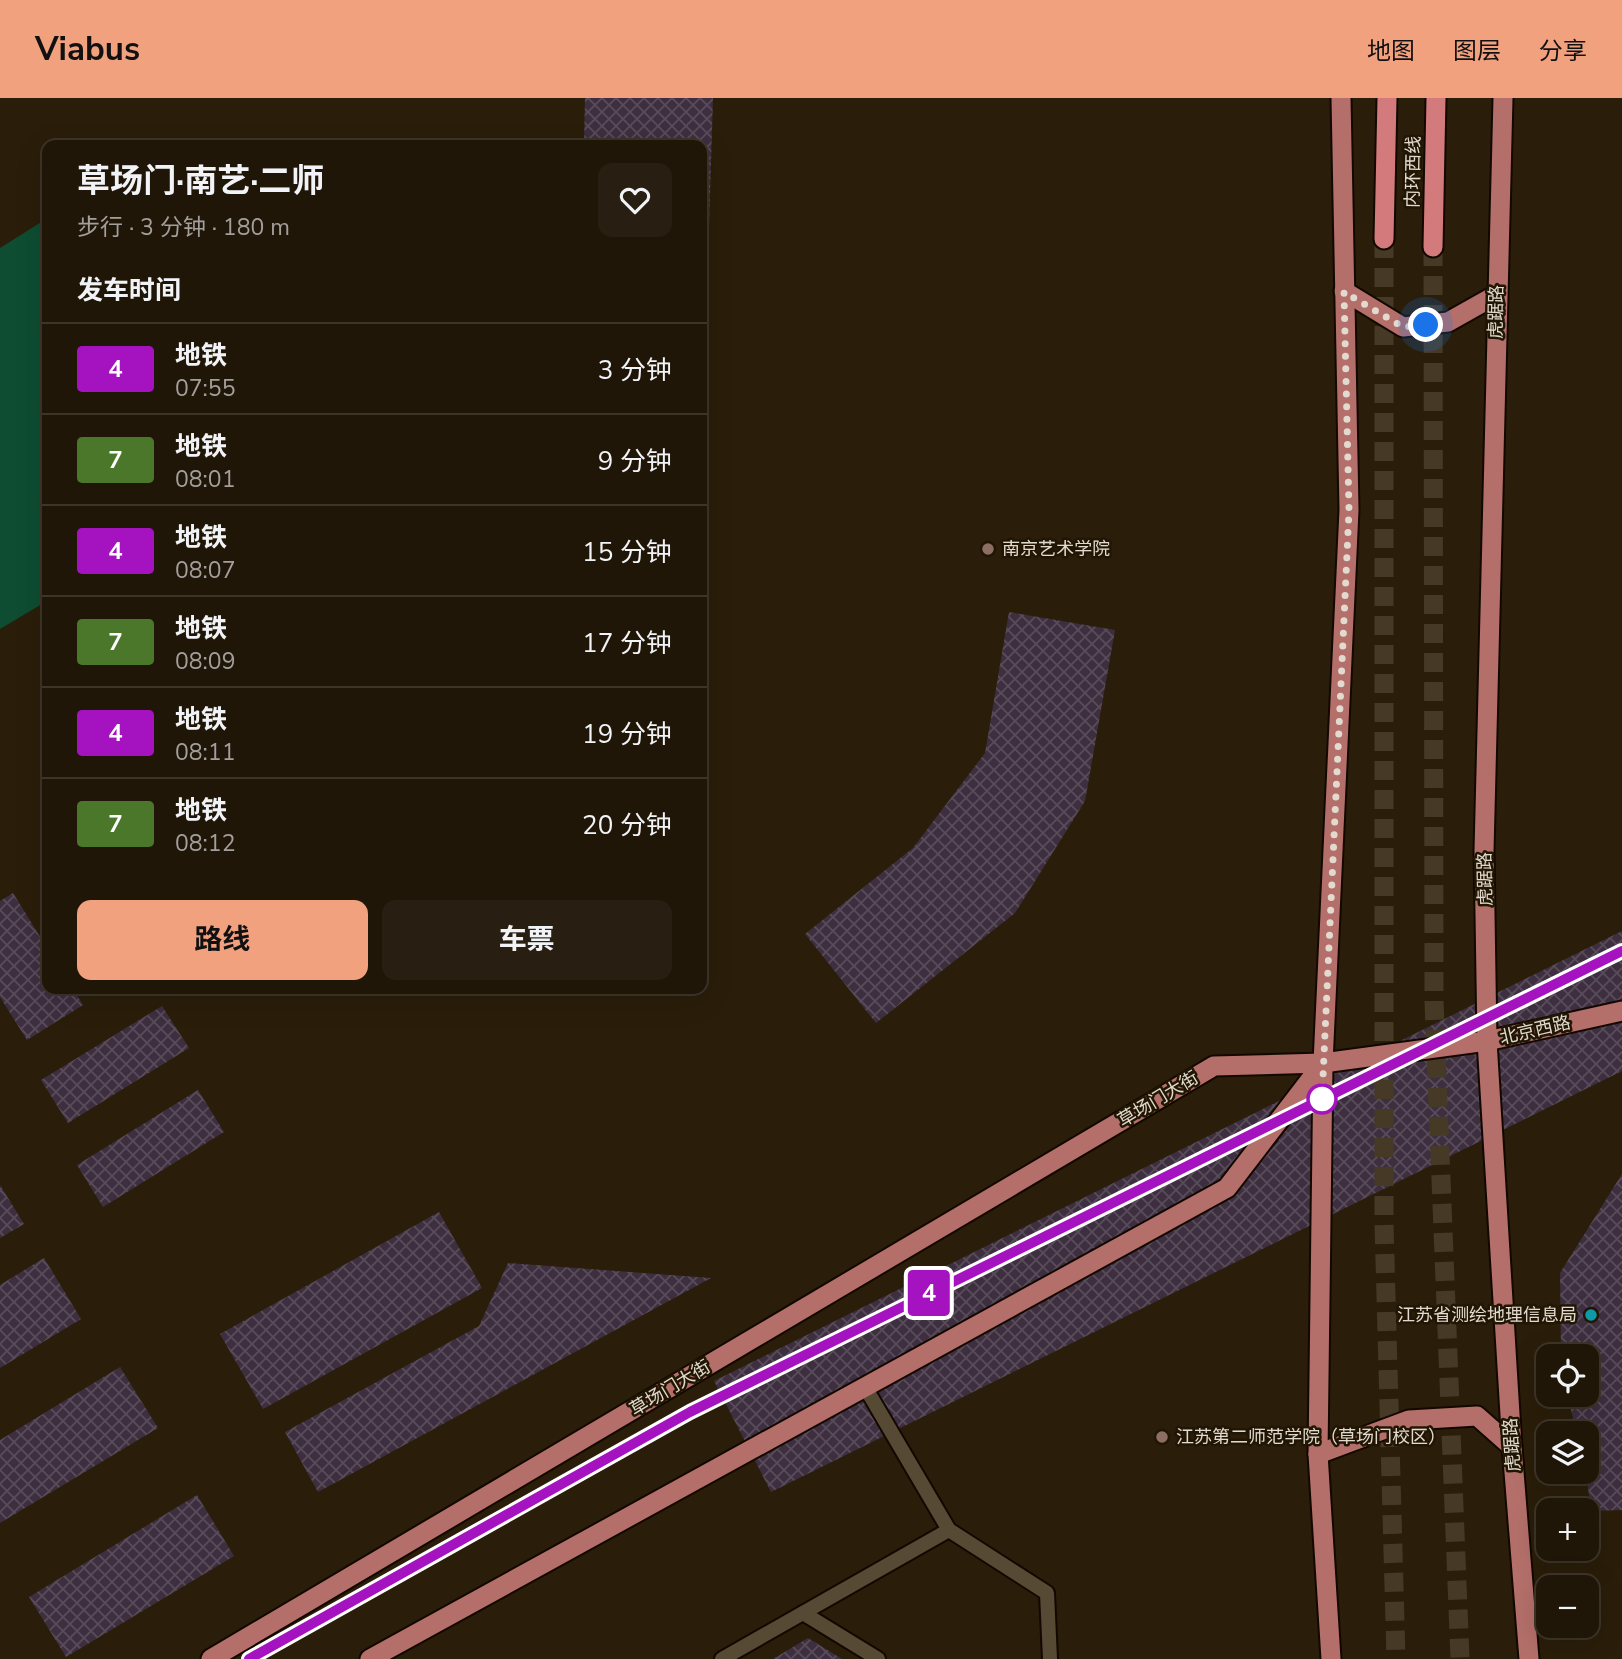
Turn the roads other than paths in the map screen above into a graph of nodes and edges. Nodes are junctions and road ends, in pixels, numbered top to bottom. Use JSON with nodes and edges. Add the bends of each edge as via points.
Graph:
{"nodes":[{"id":1,"x":1341,"y":98,"type":"edge"},
{"id":2,"x":1387,"y":98,"type":"edge"},
{"id":3,"x":1436,"y":98,"type":"edge"},
{"id":4,"x":1503,"y":98,"type":"edge"},
{"id":5,"x":1384,"y":239,"type":"tunnel mouth"},
{"id":6,"x":1433,"y":247,"type":"tunnel mouth"},
{"id":7,"x":1344,"y":292,"type":"junction"},
{"id":8,"x":1496,"y":295,"type":"junction"},
{"id":9,"x":1622,"y":1011,"type":"edge"},
{"id":10,"x":1487,"y":1041,"type":"junction"},
{"id":11,"x":1323,"y":1063,"type":"junction"},
{"id":12,"x":865,"y":1387,"type":"junction"},
{"id":13,"x":1512,"y":1447,"type":"junction"},
{"id":14,"x":1318,"y":1454,"type":"junction"},
{"id":15,"x":949,"y":1530,"type":"junction"},
{"id":16,"x":803,"y":1613,"type":"junction"},
{"id":17,"x":211,"y":1659,"type":"edge"},
{"id":18,"x":370,"y":1659,"type":"edge"},
{"id":19,"x":722,"y":1659,"type":"edge"},
{"id":20,"x":878,"y":1659,"type":"edge"},
{"id":21,"x":1050,"y":1659,"type":"edge"},
{"id":22,"x":1331,"y":1659,"type":"edge"},
{"id":23,"x":1529,"y":1659,"type":"edge"}],
"edges":[{"from":1,"to":7,"type":"main road"},
{"from":2,"to":5,"type":"highway","name":"内环西线"},
{"from":3,"to":6,"type":"highway","name":"内环西线"},
{"from":4,"to":8,"type":"main road","name":"虎踞路"},
{"from":7,"to":8,"type":"main road","via":[[1403,327],[1448,322]]},
{"from":7,"to":11,"type":"main road","via":[[1349,510]]},
{"from":8,"to":10,"type":"main road","name":"虎踞路","via":[[1484,851]]},
{"from":9,"to":10,"type":"main road","name":"北京西路"},
{"from":10,"to":11,"type":"main road","name":"北京西路"},
{"from":10,"to":13,"type":"main road","name":"虎踞路"},
{"from":11,"to":12,"type":"main road","via":[[1227,1188]]},
{"from":11,"to":14,"type":"main road"},
{"from":11,"to":17,"type":"main road","name":"草场门大街","via":[[1214,1066]]},
{"from":12,"to":15,"type":"lane"},
{"from":12,"to":18,"type":"main road"},
{"from":13,"to":14,"type":"main road","via":[[1477,1416],[1409,1420]]},
{"from":13,"to":23,"type":"main road","name":"虎踞路"},
{"from":14,"to":22,"type":"main road"},
{"from":15,"to":16,"type":"lane"},
{"from":15,"to":21,"type":"lane","via":[[1047,1593]]},
{"from":16,"to":19,"type":"lane"},
{"from":16,"to":20,"type":"lane"}]}
